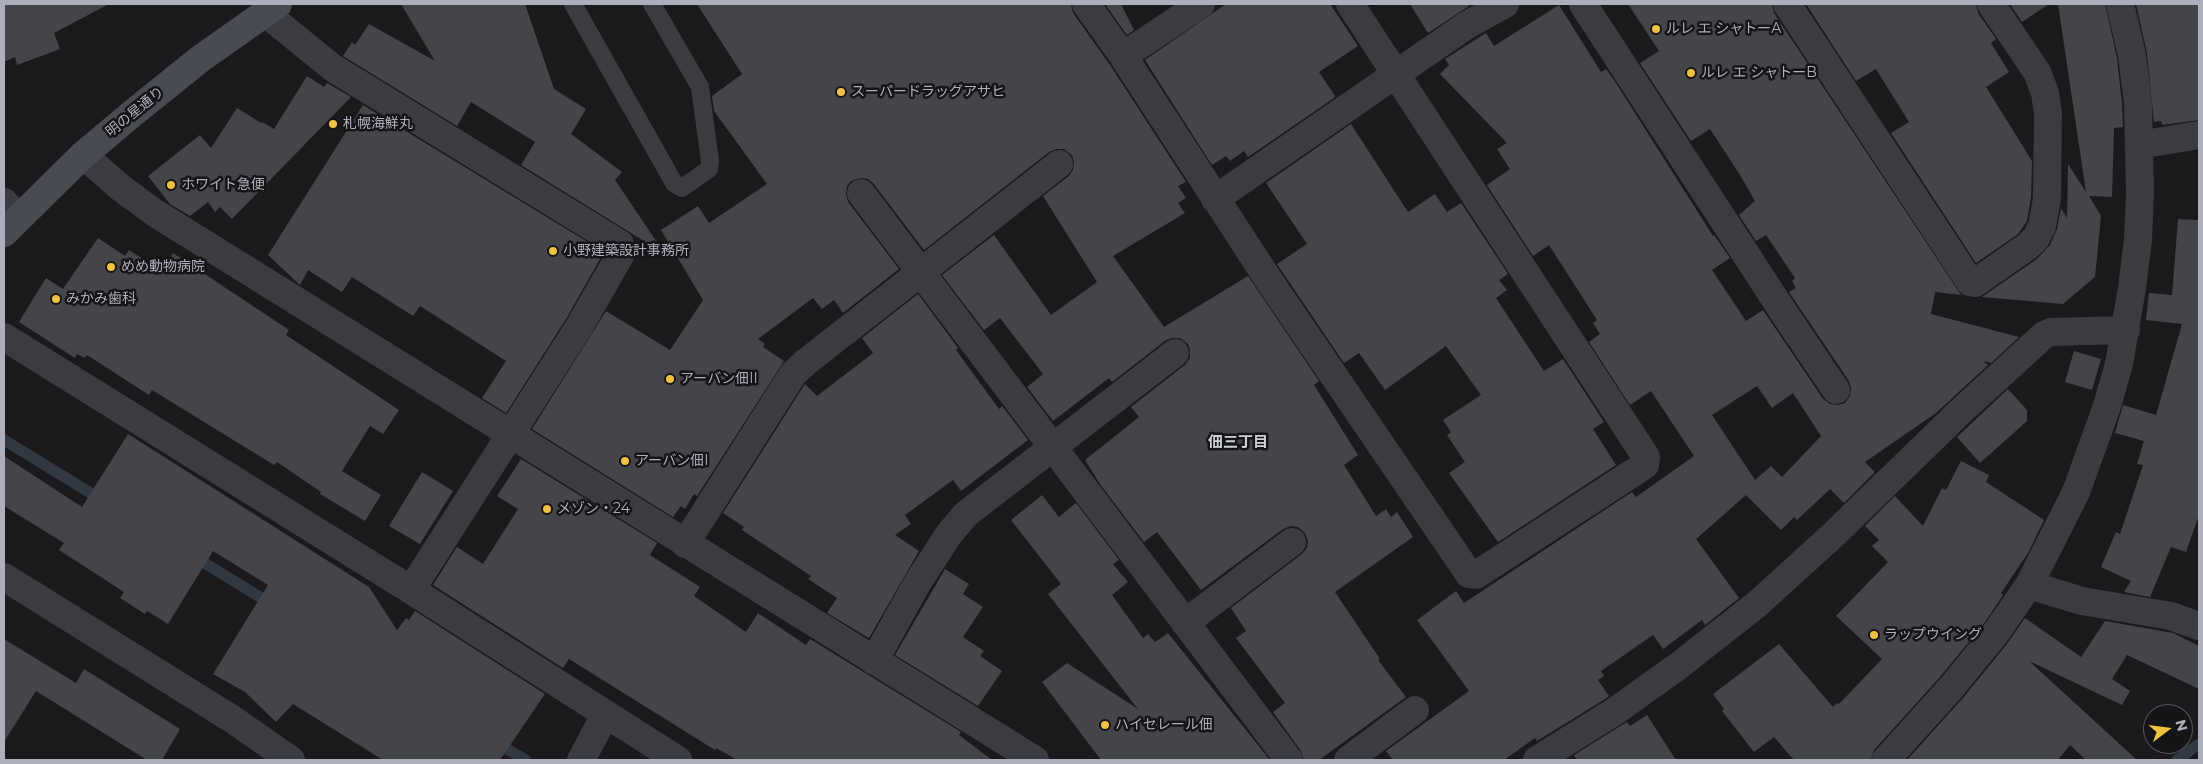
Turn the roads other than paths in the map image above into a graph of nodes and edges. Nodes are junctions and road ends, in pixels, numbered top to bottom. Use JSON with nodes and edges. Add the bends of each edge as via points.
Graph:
{"nodes":[{"id":1,"x":573,"y":4,"type":"edge"},
{"id":2,"x":652,"y":4,"type":"edge"},
{"id":3,"x":1086,"y":4,"type":"edge"},
{"id":4,"x":1201,"y":4,"type":"edge"},
{"id":5,"x":1350,"y":4,"type":"edge"},
{"id":6,"x":1505,"y":4,"type":"edge"},
{"id":7,"x":1583,"y":4,"type":"edge"},
{"id":8,"x":1787,"y":4,"type":"edge"},
{"id":9,"x":1991,"y":4,"type":"edge"},
{"id":10,"x":2120,"y":4,"type":"edge"},
{"id":11,"x":271,"y":8,"type":"edge"},
{"id":12,"x":1123,"y":56,"type":"junction"},
{"id":13,"x":1396,"y":74,"type":"junction"},
{"id":14,"x":2199,"y":135,"type":"edge"},
{"id":15,"x":2139,"y":145,"type":"junction"},
{"id":16,"x":83,"y":155,"type":"junction"},
{"id":17,"x":1059,"y":164,"type":"dead end"},
{"id":18,"x":861,"y":193,"type":"dead end"},
{"id":19,"x":1215,"y":199,"type":"junction"},
{"id":20,"x":9,"y":218,"type":"edge"},
{"id":21,"x":921,"y":273,"type":"junction"},
{"id":22,"x":2126,"y":330,"type":"junction"},
{"id":23,"x":4,"y":338,"type":"edge"},
{"id":24,"x":1175,"y":353,"type":"dead end"},
{"id":25,"x":1836,"y":390,"type":"dead end"},
{"id":26,"x":510,"y":436,"type":"junction"},
{"id":27,"x":1052,"y":448,"type":"junction"},
{"id":28,"x":1292,"y":542,"type":"dead end"},
{"id":29,"x":685,"y":544,"type":"junction"},
{"id":30,"x":4,"y":577,"type":"edge"},
{"id":31,"x":2030,"y":585,"type":"junction"},
{"id":32,"x":411,"y":590,"type":"junction"},
{"id":33,"x":1185,"y":623,"type":"junction"},
{"id":34,"x":2199,"y":626,"type":"edge"},
{"id":35,"x":874,"y":661,"type":"junction"},
{"id":36,"x":1415,"y":710,"type":"dead end"},
{"id":37,"x":605,"y":715,"type":"junction"},
{"id":38,"x":291,"y":760,"type":"edge"},
{"id":39,"x":580,"y":760,"type":"edge"},
{"id":40,"x":678,"y":760,"type":"edge"},
{"id":41,"x":1035,"y":760,"type":"edge"},
{"id":42,"x":1289,"y":760,"type":"edge"},
{"id":43,"x":1348,"y":760,"type":"edge"},
{"id":44,"x":1537,"y":760,"type":"edge"},
{"id":45,"x":1886,"y":760,"type":"edge"}],
"edges":[{"from":1,"to":2,"type":"lane","via":[[674,183],[682,188],[709,169],[700,87]]},
{"from":3,"to":12,"type":"street"},
{"from":4,"to":12,"type":"street"},
{"from":5,"to":13,"type":"street"},
{"from":6,"to":13,"type":"street","via":[[1467,25]]},
{"from":7,"to":25,"type":"street"},
{"from":8,"to":9,"type":"street","via":[[1970,282],[1976,283],[2036,238],[2042,226],[2047,199],[2048,113],[2045,93],[2037,72]]},
{"from":10,"to":15,"type":"street","via":[[2132,55]]},
{"from":11,"to":16,"type":"street","name":"明の星通り","via":[[200,59]]},
{"from":11,"to":26,"type":"street","via":[[333,68],[620,244],[622,252],[579,328]]},
{"from":12,"to":19,"type":"street"},
{"from":13,"to":19,"type":"street"},
{"from":13,"to":19,"type":"street","via":[[1646,457],[1645,465],[1476,575],[1469,574]]},
{"from":14,"to":15,"type":"street"},
{"from":15,"to":22,"type":"street","via":[[2138,239]]},
{"from":16,"to":20,"type":"street","name":"明の星通り"},
{"from":16,"to":26,"type":"street","via":[[155,213]]},
{"from":17,"to":21,"type":"street"},
{"from":18,"to":21,"type":"street"},
{"from":21,"to":27,"type":"street"},
{"from":21,"to":29,"type":"street","via":[[793,374]]},
{"from":22,"to":31,"type":"street","via":[[2107,406],[2076,492]]},
{"from":22,"to":44,"type":"street","via":[[2051,332],[2044,336],[1756,605],[1614,712]]},
{"from":23,"to":32,"type":"street"},
{"from":24,"to":27,"type":"street"},
{"from":26,"to":29,"type":"street"},
{"from":26,"to":32,"type":"street"},
{"from":27,"to":33,"type":"street"},
{"from":27,"to":35,"type":"street","via":[[966,514],[949,534]]},
{"from":28,"to":33,"type":"street"},
{"from":29,"to":35,"type":"street"},
{"from":30,"to":38,"type":"street","via":[[224,714]]},
{"from":31,"to":34,"type":"street","via":[[2082,601],[2172,616]]},
{"from":31,"to":45,"type":"street","via":[[1951,688]]},
{"from":32,"to":37,"type":"street"},
{"from":33,"to":42,"type":"street"},
{"from":35,"to":41,"type":"street"},
{"from":36,"to":43,"type":"street"},
{"from":37,"to":39,"type":"street"},
{"from":37,"to":40,"type":"street"}]}
